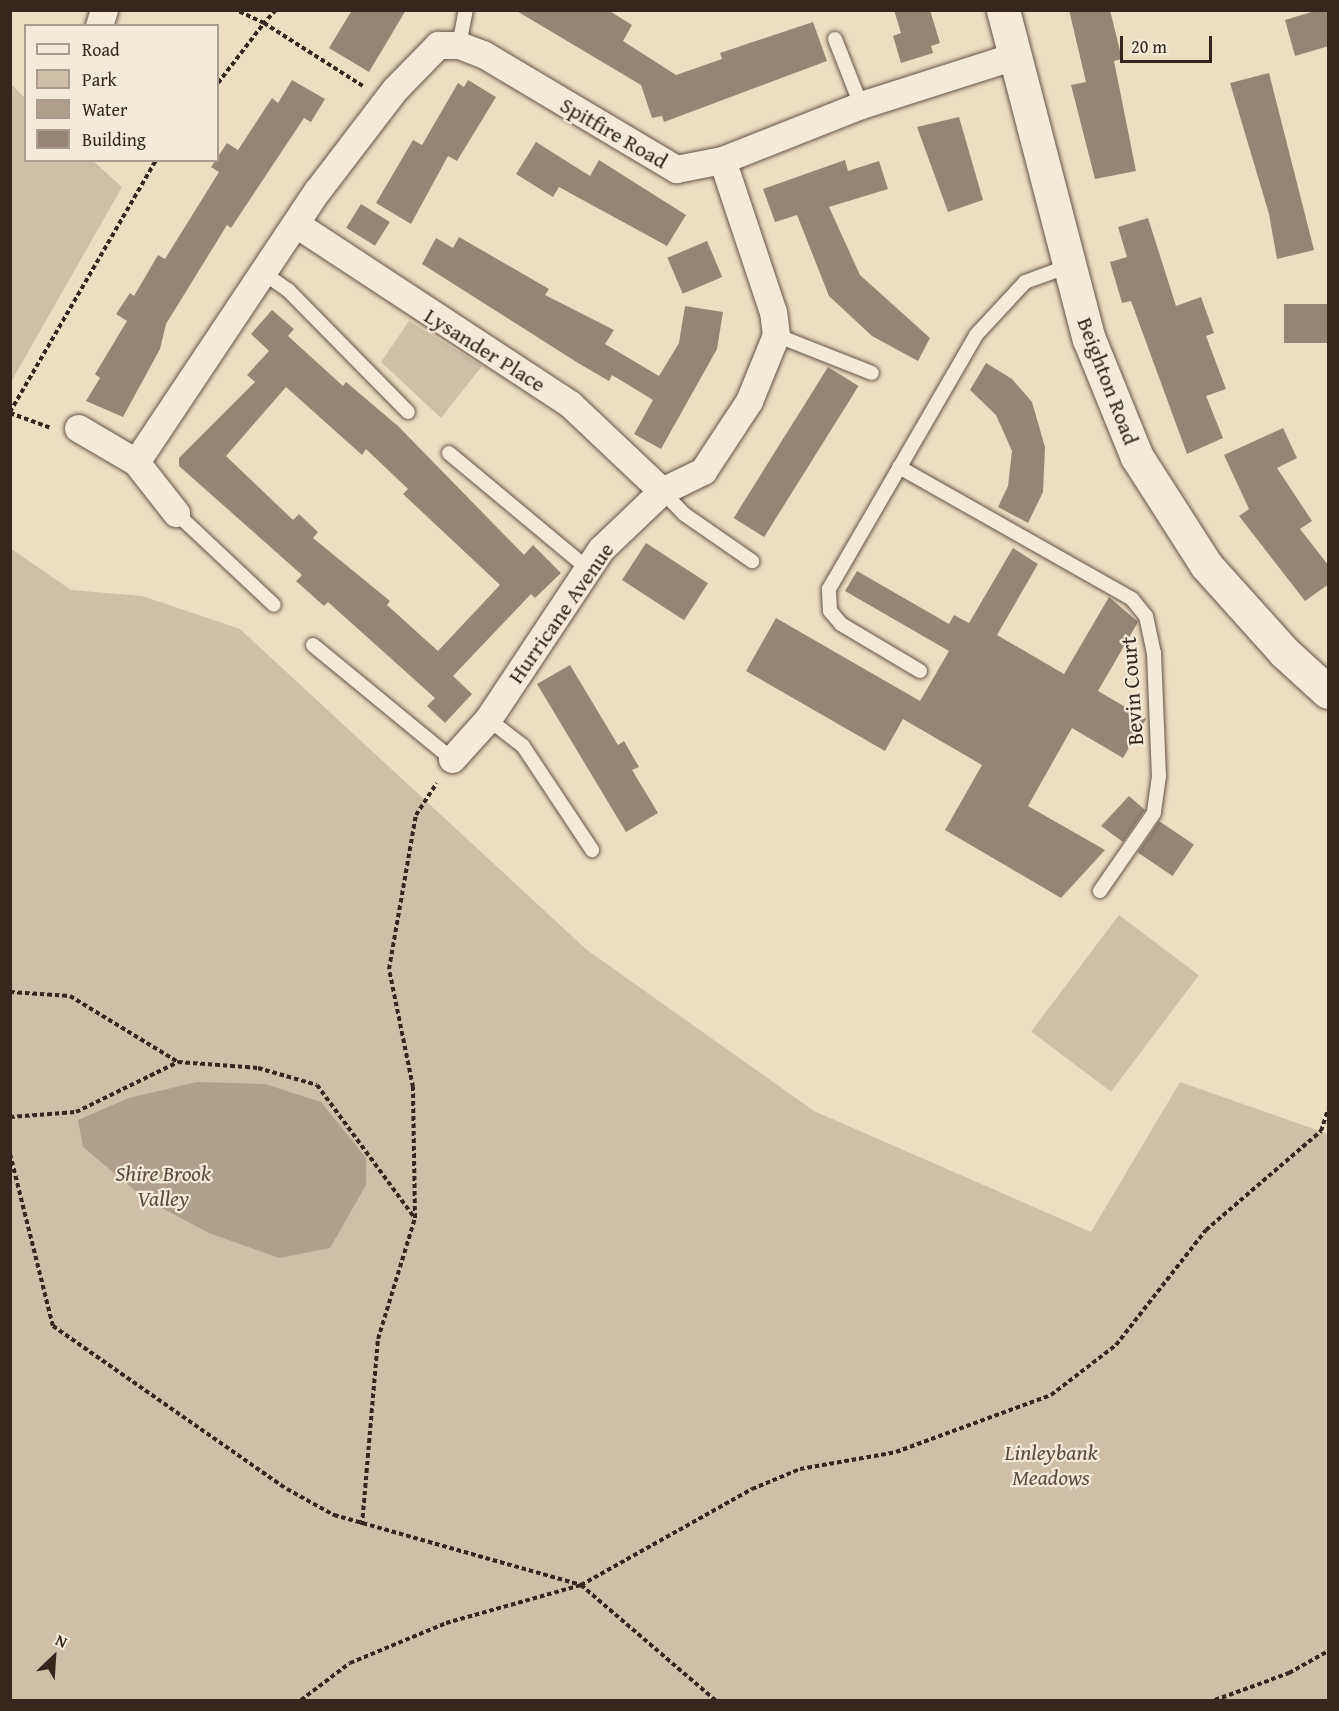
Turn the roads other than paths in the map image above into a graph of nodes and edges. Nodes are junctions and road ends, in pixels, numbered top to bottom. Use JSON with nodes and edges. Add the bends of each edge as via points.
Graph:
{"nodes":[{"id":1,"x":466,"y":10,"type":"edge"},
{"id":2,"x":1003,"y":10,"type":"edge"},
{"id":3,"x":835,"y":39,"type":"dead end"},
{"id":4,"x":459,"y":45,"type":"junction"},
{"id":5,"x":1015,"y":56,"type":"junction"},
{"id":6,"x":861,"y":105,"type":"junction"},
{"id":7,"x":723,"y":160,"type":"junction"},
{"id":8,"x":296,"y":224,"type":"junction"},
{"id":9,"x":1069,"y":266,"type":"junction"},
{"id":10,"x":262,"y":272,"type":"junction"},
{"id":11,"x":776,"y":335,"type":"junction"},
{"id":12,"x":872,"y":373,"type":"dead end"},
{"id":13,"x":408,"y":412,"type":"dead end"},
{"id":14,"x":78,"y":428,"type":"road end"},
{"id":15,"x":448,"y":453,"type":"dead end"},
{"id":16,"x":136,"y":462,"type":"junction"},
{"id":17,"x":899,"y":467,"type":"junction"},
{"id":18,"x":662,"y":491,"type":"junction"},
{"id":19,"x":177,"y":513,"type":"joint"},
{"id":20,"x":752,"y":561,"type":"dead end"},
{"id":21,"x":588,"y":569,"type":"junction"},
{"id":22,"x":274,"y":605,"type":"dead end"},
{"id":23,"x":313,"y":645,"type":"dead end"},
{"id":24,"x":920,"y":671,"type":"dead end"},
{"id":25,"x":1329,"y":692,"type":"edge"},
{"id":26,"x":488,"y":719,"type":"junction"},
{"id":27,"x":452,"y":759,"type":"joint"},
{"id":28,"x":592,"y":850,"type":"dead end"},
{"id":29,"x":1100,"y":891,"type":"dead end"}],
"edges":[{"from":1,"to":4,"type":"lane"},
{"from":2,"to":5,"type":"street","name":"Beighton Road"},
{"from":3,"to":6,"type":"lane"},
{"from":4,"to":7,"type":"street","name":"Spitfire Road","via":[[483,54],[646,156],[676,169]]},
{"from":4,"to":8,"type":"street","via":[[438,45],[385,101]]},
{"from":5,"to":6,"type":"street","name":"Spitfire Road"},
{"from":5,"to":9,"type":"street","name":"Beighton Road"},
{"from":6,"to":7,"type":"street","name":"Spitfire Road"},
{"from":7,"to":11,"type":"street"},
{"from":8,"to":10,"type":"street"},
{"from":8,"to":18,"type":"street","name":"Lysander Place","via":[[570,404]]},
{"from":9,"to":17,"type":"lane","via":[[1025,282],[998,307],[976,335]]},
{"from":9,"to":25,"type":"street","name":"Beighton Road","via":[[1099,370],[1166,508],[1243,609]]},
{"from":10,"to":13,"type":"lane","via":[[288,290]]},
{"from":10,"to":16,"type":"street"},
{"from":11,"to":12,"type":"lane"},
{"from":11,"to":18,"type":"street","name":"Hurricane Avenue","via":[[749,401],[703,471]]},
{"from":14,"to":16,"type":"street"},
{"from":15,"to":21,"type":"lane"},
{"from":16,"to":19,"type":"street"},
{"from":17,"to":24,"type":"lane","via":[[830,589],[828,601],[841,624]]},
{"from":17,"to":29,"type":"lane","name":"Bevin Court","via":[[1132,599],[1146,616],[1154,653],[1158,776],[1154,813]]},
{"from":18,"to":20,"type":"lane","via":[[684,514]]},
{"from":18,"to":21,"type":"street","name":"Hurricane Avenue"},
{"from":19,"to":22,"type":"lane"},
{"from":21,"to":26,"type":"street","name":"Hurricane Avenue"},
{"from":23,"to":27,"type":"lane"},
{"from":26,"to":27,"type":"street","name":"Hurricane Avenue"},
{"from":26,"to":28,"type":"lane","via":[[523,746]]}]}
